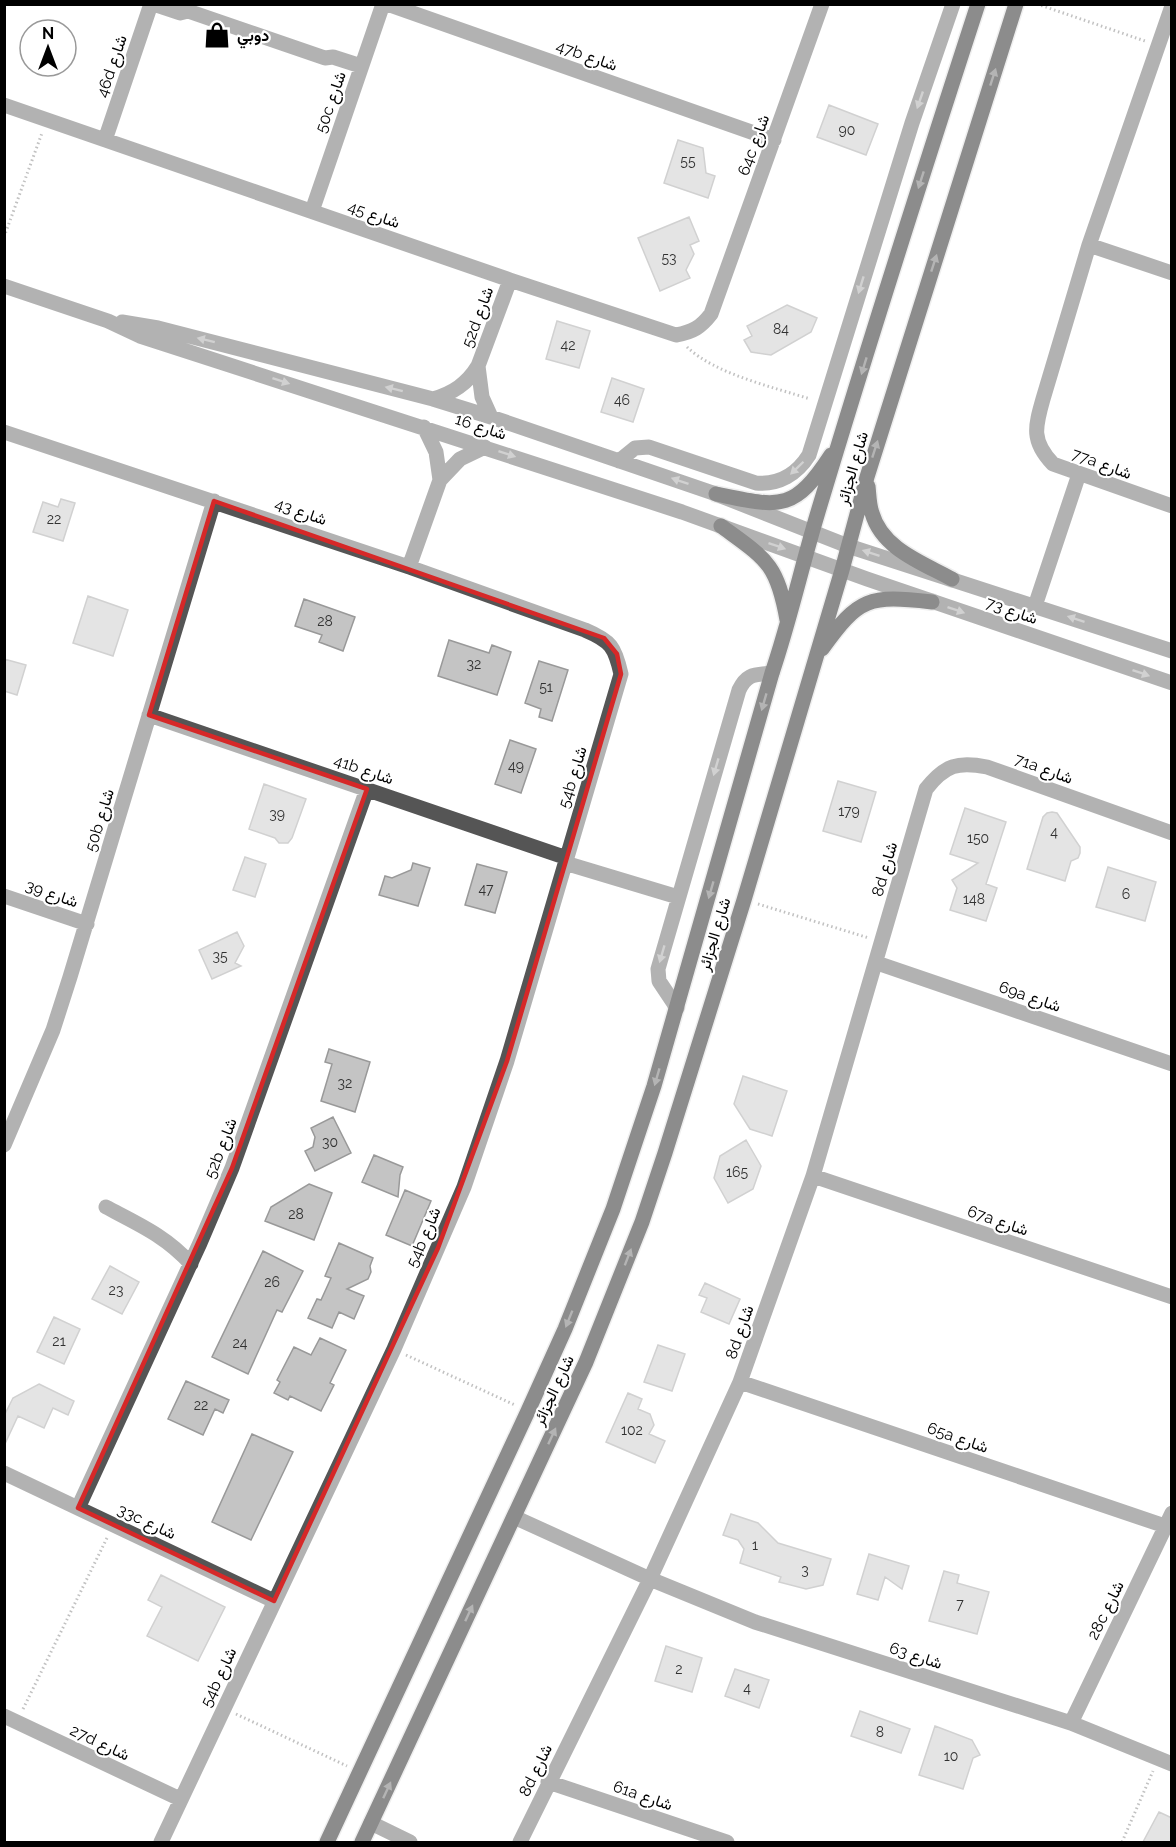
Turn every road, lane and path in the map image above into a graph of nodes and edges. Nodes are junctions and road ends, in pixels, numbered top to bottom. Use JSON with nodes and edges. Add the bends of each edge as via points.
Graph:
{"nodes":[{"id":1,"x":152,"y":4,"type":"edge"},
{"id":2,"x":382,"y":4,"type":"edge"},
{"id":3,"x":387,"y":4,"type":"edge"},
{"id":4,"x":822,"y":4,"type":"edge"},
{"id":5,"x":953,"y":4,"type":"edge"},
{"id":6,"x":978,"y":4,"type":"edge"},
{"id":7,"x":1016,"y":4,"type":"edge"},
{"id":8,"x":1037,"y":4,"type":"edge"},
{"id":9,"x":1172,"y":6,"type":"edge"},
{"id":10,"x":185,"y":8,"type":"edge"},
{"id":11,"x":1164,"y":40,"type":"edge"},
{"id":12,"x":930,"y":70,"type":"junction"},
{"id":13,"x":359,"y":71,"type":"junction"},
{"id":14,"x":954,"y":78,"type":"junction"},
{"id":15,"x":4,"y":105,"type":"edge"},
{"id":16,"x":46,"y":120,"type":"junction"},
{"id":17,"x":105,"y":140,"type":"junction"},
{"id":18,"x":774,"y":140,"type":"junction"},
{"id":19,"x":312,"y":211,"type":"junction"},
{"id":20,"x":4,"y":237,"type":"edge"},
{"id":21,"x":1089,"y":245,"type":"junction"},
{"id":22,"x":1172,"y":273,"type":"edge"},
{"id":23,"x":510,"y":280,"type":"junction"},
{"id":24,"x":4,"y":286,"type":"edge"},
{"id":25,"x":108,"y":321,"type":"junction"},
{"id":26,"x":676,"y":335,"type":"junction"},
{"id":27,"x":478,"y":366,"type":"junction"},
{"id":28,"x":433,"y":399,"type":"junction"},
{"id":29,"x":824,"y":404,"type":"junction"},
{"id":30,"x":491,"y":417,"type":"junction"},
{"id":31,"x":424,"y":427,"type":"junction"},
{"id":32,"x":4,"y":432,"type":"edge"},
{"id":33,"x":842,"y":437,"type":"junction"},
{"id":34,"x":485,"y":447,"type":"junction"},
{"id":35,"x":619,"y":461,"type":"junction"},
{"id":36,"x":1079,"y":474,"type":"junction"},
{"id":37,"x":867,"y":477,"type":"junction"},
{"id":38,"x":440,"y":480,"type":"junction"},
{"id":39,"x":716,"y":494,"type":"junction"},
{"id":40,"x":214,"y":501,"type":"junction"},
{"id":41,"x":1172,"y":507,"type":"edge"},
{"id":42,"x":721,"y":526,"type":"junction"},
{"id":43,"x":812,"y":533,"type":"junction"},
{"id":44,"x":848,"y":546,"type":"junction"},
{"id":45,"x":806,"y":556,"type":"junction"},
{"id":46,"x":409,"y":567,"type":"junction"},
{"id":47,"x":842,"y":570,"type":"junction"},
{"id":48,"x":952,"y":579,"type":"junction"},
{"id":49,"x":932,"y":602,"type":"junction"},
{"id":50,"x":1035,"y":606,"type":"junction"},
{"id":51,"x":788,"y":626,"type":"junction"},
{"id":52,"x":585,"y":630,"type":"joint"},
{"id":53,"x":1172,"y":651,"type":"edge"},
{"id":54,"x":815,"y":658,"type":"junction"},
{"id":55,"x":772,"y":673,"type":"junction"},
{"id":56,"x":1172,"y":683,"type":"edge"},
{"id":57,"x":149,"y":715,"type":"junction"},
{"id":58,"x":367,"y":789,"type":"junction"},
{"id":59,"x":921,"y":805,"type":"joint"},
{"id":60,"x":1172,"y":833,"type":"edge"},
{"id":61,"x":566,"y":861,"type":"junction"},
{"id":62,"x":4,"y":896,"type":"edge"},
{"id":63,"x":678,"y":897,"type":"junction"},
{"id":64,"x":744,"y":900,"type":"junction"},
{"id":65,"x":87,"y":924,"type":"junction"},
{"id":66,"x":882,"y":942,"type":"junction"},
{"id":67,"x":877,"y":963,"type":"junction"},
{"id":68,"x":677,"y":1008,"type":"junction"},
{"id":69,"x":1172,"y":1064,"type":"edge"},
{"id":70,"x":7,"y":1135,"type":"edge"},
{"id":71,"x":813,"y":1176,"type":"junction"},
{"id":72,"x":106,"y":1207,"type":"dead end"},
{"id":73,"x":160,"y":1236,"type":"junction"},
{"id":74,"x":201,"y":1243,"type":"junction"},
{"id":75,"x":190,"y":1264,"type":"junction"},
{"id":76,"x":1172,"y":1297,"type":"edge"},
{"id":77,"x":394,"y":1349,"type":"junction"},
{"id":78,"x":740,"y":1382,"type":"junction"},
{"id":79,"x":528,"y":1411,"type":"junction"},
{"id":80,"x":4,"y":1473,"type":"edge"},
{"id":81,"x":78,"y":1508,"type":"junction"},
{"id":82,"x":514,"y":1516,"type":"junction"},
{"id":83,"x":1168,"y":1519,"type":"edge"},
{"id":84,"x":113,"y":1525,"type":"junction"},
{"id":85,"x":650,"y":1579,"type":"junction"},
{"id":86,"x":274,"y":1601,"type":"junction"},
{"id":87,"x":224,"y":1708,"type":"junction"},
{"id":88,"x":10,"y":1719,"type":"edge"},
{"id":89,"x":1071,"y":1723,"type":"junction"},
{"id":90,"x":1165,"y":1762,"type":"edge"},
{"id":91,"x":360,"y":1772,"type":"junction"},
{"id":92,"x":548,"y":1782,"type":"junction"},
{"id":93,"x":180,"y":1800,"type":"junction"},
{"id":94,"x":371,"y":1823,"type":"junction"},
{"id":95,"x":161,"y":1842,"type":"edge"},
{"id":96,"x":327,"y":1842,"type":"edge"},
{"id":97,"x":362,"y":1842,"type":"edge"},
{"id":98,"x":410,"y":1842,"type":"edge"},
{"id":99,"x":520,"y":1842,"type":"edge"},
{"id":100,"x":727,"y":1842,"type":"edge"},
{"id":101,"x":1122,"y":1842,"type":"edge"}],
"edges":[{"from":1,"to":10,"type":"street","via":[[178,12]]},
{"from":1,"to":17,"type":"street","name":"46d شارع"},
{"from":2,"to":13,"type":"street","name":"50c شارع"},
{"from":3,"to":18,"type":"street","name":"47b شارع"},
{"from":4,"to":18,"type":"street","name":"64c شارع"},
{"from":5,"to":12,"type":"street"},
{"from":6,"to":14,"type":"main road","name":"شارع الجزائر"},
{"from":37,"to":7,"type":"main road","name":"شارع الجزائر","one_way":true},
{"from":8,"to":11,"type":"path"},
{"from":9,"to":11,"type":"street","name":"77a شارع"},
{"from":10,"to":13,"type":"street","via":[[325,58],[333,57]]},
{"from":11,"to":21,"type":"street","name":"77a شارع"},
{"from":12,"to":14,"type":"street"},
{"from":12,"to":29,"type":"street","one_way":true},
{"from":13,"to":19,"type":"street","name":"50c شارع"},
{"from":14,"to":33,"type":"main road","name":"شارع الجزائر","one_way":true},
{"from":15,"to":16,"type":"street","name":"شارع 45"},
{"from":16,"to":17,"type":"street","name":"شارع 45"},
{"from":16,"to":20,"type":"path"},
{"from":17,"to":19,"type":"street","name":"شارع 45"},
{"from":18,"to":26,"type":"street","name":"64c شارع","via":[[711,314],[703,325]]},
{"from":19,"to":23,"type":"street","name":"شارع 45"},
{"from":21,"to":22,"type":"street"},
{"from":21,"to":36,"type":"street","name":"77a شارع","via":[[1037,420],[1036,437],[1041,452],[1053,464]]},
{"from":23,"to":26,"type":"street","name":"شارع 45"},
{"from":23,"to":27,"type":"street","name":"52d شارع"},
{"from":24,"to":25,"type":"street","name":"شارع 16"},
{"from":28,"to":25,"type":"street","name":"شارع 16","one_way":true,"via":[[158,328]]},
{"from":25,"to":31,"type":"street","name":"شارع 16","one_way":true,"via":[[140,336]]},
{"from":26,"to":29,"type":"path","via":[[700,358],[717,367]]},
{"from":27,"to":28,"type":"street","name":"52d شارع","via":[[455,391]]},
{"from":27,"to":30,"type":"street","name":"52d شارع","via":[[480,387]]},
{"from":28,"to":30,"type":"street","name":"شارع 16"},
{"from":29,"to":35,"type":"street","one_way":true,"via":[[808,455],[802,465],[778,482],[756,483],[649,447],[635,448]]},
{"from":30,"to":35,"type":"street","name":"شارع 16"},
{"from":31,"to":34,"type":"street","name":"شارع 16"},
{"from":31,"to":38,"type":"street","via":[[436,452]]},
{"from":32,"to":40,"type":"street","name":"شارع 43"},
{"from":33,"to":39,"type":"main road","via":[[812,483],[791,499],[766,503]]},
{"from":33,"to":43,"type":"main road","name":"شارع الجزائر"},
{"from":34,"to":38,"type":"street","via":[[460,459]]},
{"from":34,"to":42,"type":"street","name":"شارع 16","one_way":true},
{"from":39,"to":35,"type":"street","name":"شارع 16","one_way":true},
{"from":36,"to":41,"type":"street","name":"77a شارع"},
{"from":36,"to":50,"type":"street"},
{"from":37,"to":44,"type":"main road","name":"شارع الجزائر"},
{"from":37,"to":48,"type":"main road","via":[[872,513],[884,536]]},
{"from":38,"to":46,"type":"street"},
{"from":39,"to":43,"type":"street","name":"شارع 16"},
{"from":40,"to":46,"type":"street","name":"شارع 43"},
{"from":40,"to":57,"type":"street","name":"50b شارع"},
{"from":42,"to":45,"type":"street","name":"شارع 16","one_way":true},
{"from":42,"to":51,"type":"main road","via":[[771,567],[781,589]]},
{"from":43,"to":44,"type":"street","name":"شارع 16"},
{"from":43,"to":45,"type":"main road","name":"شارع الجزائر"},
{"from":44,"to":47,"type":"main road","name":"شارع الجزائر"},
{"from":48,"to":44,"type":"street","name":"شارع 73","one_way":true},
{"from":45,"to":47,"type":"street","name":"شارع 16"},
{"from":45,"to":51,"type":"main road","name":"شارع الجزائر"},
{"from":46,"to":52,"type":"street","name":"شارع 43"},
{"from":47,"to":49,"type":"street","name":"شارع 73"},
{"from":47,"to":54,"type":"main road","name":"شارع الجزائر"},
{"from":48,"to":50,"type":"street","name":"شارع 73"},
{"from":49,"to":54,"type":"main road","via":[[890,598],[865,604],[843,620]]},
{"from":49,"to":56,"type":"street","name":"شارع 73","one_way":true},
{"from":53,"to":50,"type":"street","name":"شارع 73","one_way":true},
{"from":51,"to":55,"type":"main road","name":"شارع الجزائر"},
{"from":52,"to":61,"type":"street","name":"54b شارع","via":[[604,638],[617,654],[621,674]]},
{"from":54,"to":64,"type":"main road","name":"شارع الجزائر"},
{"from":55,"to":63,"type":"street","one_way":true,"via":[[750,676],[739,690]]},
{"from":55,"to":68,"type":"main road","name":"شارع الجزائر","one_way":true},
{"from":57,"to":58,"type":"street","name":"41b شارع"},
{"from":57,"to":65,"type":"street","name":"50b شارع"},
{"from":58,"to":61,"type":"street","name":"41b شارع"},
{"from":58,"to":74,"type":"street","name":"52b شارع","via":[[258,1099]]},
{"from":59,"to":60,"type":"street","name":"71a شارع","via":[[926,789],[937,775],[970,763]]},
{"from":59,"to":66,"type":"street","name":"8d شارع"},
{"from":61,"to":63,"type":"street","name":"41b شارع"},
{"from":61,"to":77,"type":"street","name":"54b شارع","via":[[487,1124]]},
{"from":62,"to":65,"type":"street","name":"شارع 39"},
{"from":63,"to":68,"type":"street","one_way":true,"via":[[657,975]]},
{"from":64,"to":66,"type":"path"},
{"from":82,"to":64,"type":"main road","name":"شارع الجزائر","one_way":true,"via":[[586,1362],[642,1222]]},
{"from":65,"to":70,"type":"street","name":"50b شارع","via":[[52,1030]]},
{"from":66,"to":67,"type":"street","name":"8d شارع"},
{"from":67,"to":69,"type":"street","name":"69a شارع"},
{"from":67,"to":71,"type":"street","name":"8d شارع"},
{"from":68,"to":79,"type":"main road","name":"شارع الجزائر","one_way":true,"via":[[613,1209]]},
{"from":71,"to":76,"type":"street","name":"67a شارع"},
{"from":71,"to":78,"type":"street","name":"8d شارع"},
{"from":72,"to":73,"type":"street"},
{"from":73,"to":74,"type":"street"},
{"from":73,"to":75,"type":"street"},
{"from":74,"to":75,"type":"street","name":"52b شارع"},
{"from":75,"to":81,"type":"street","name":"52b شارع"},
{"from":77,"to":79,"type":"path"},
{"from":77,"to":86,"type":"street","name":"54b شارع"},
{"from":78,"to":83,"type":"street","name":"65a شارع"},
{"from":78,"to":85,"type":"street","name":"8d شارع"},
{"from":79,"to":91,"type":"main road","name":"شارع الجزائر"},
{"from":80,"to":81,"type":"street","name":"33c شارع"},
{"from":81,"to":84,"type":"street","name":"33c شارع"},
{"from":82,"to":85,"type":"street","name":"شارع 63"},
{"from":94,"to":82,"type":"main road","name":"شارع الجزائر","one_way":true},
{"from":83,"to":89,"type":"street","name":"28c شارع"},
{"from":84,"to":86,"type":"street","name":"33c شارع"},
{"from":84,"to":88,"type":"path"},
{"from":85,"to":89,"type":"street","name":"شارع 63","via":[[810,1641]]},
{"from":85,"to":92,"type":"street","name":"8d شارع"},
{"from":86,"to":87,"type":"street","name":"54b شارع"},
{"from":87,"to":91,"type":"path"},
{"from":87,"to":93,"type":"street","name":"54b شارع"},
{"from":88,"to":93,"type":"street","name":"27d شارع"},
{"from":89,"to":90,"type":"street","name":"شارع 63"},
{"from":90,"to":101,"type":"path"},
{"from":91,"to":96,"type":"main road","name":"شارع الجزائر"},
{"from":92,"to":99,"type":"street","name":"8d شارع"},
{"from":92,"to":100,"type":"street","name":"61a شارع"},
{"from":93,"to":95,"type":"street","name":"54b شارع"},
{"from":94,"to":97,"type":"main road","name":"شارع الجزائر"},
{"from":94,"to":98,"type":"street"}]}
